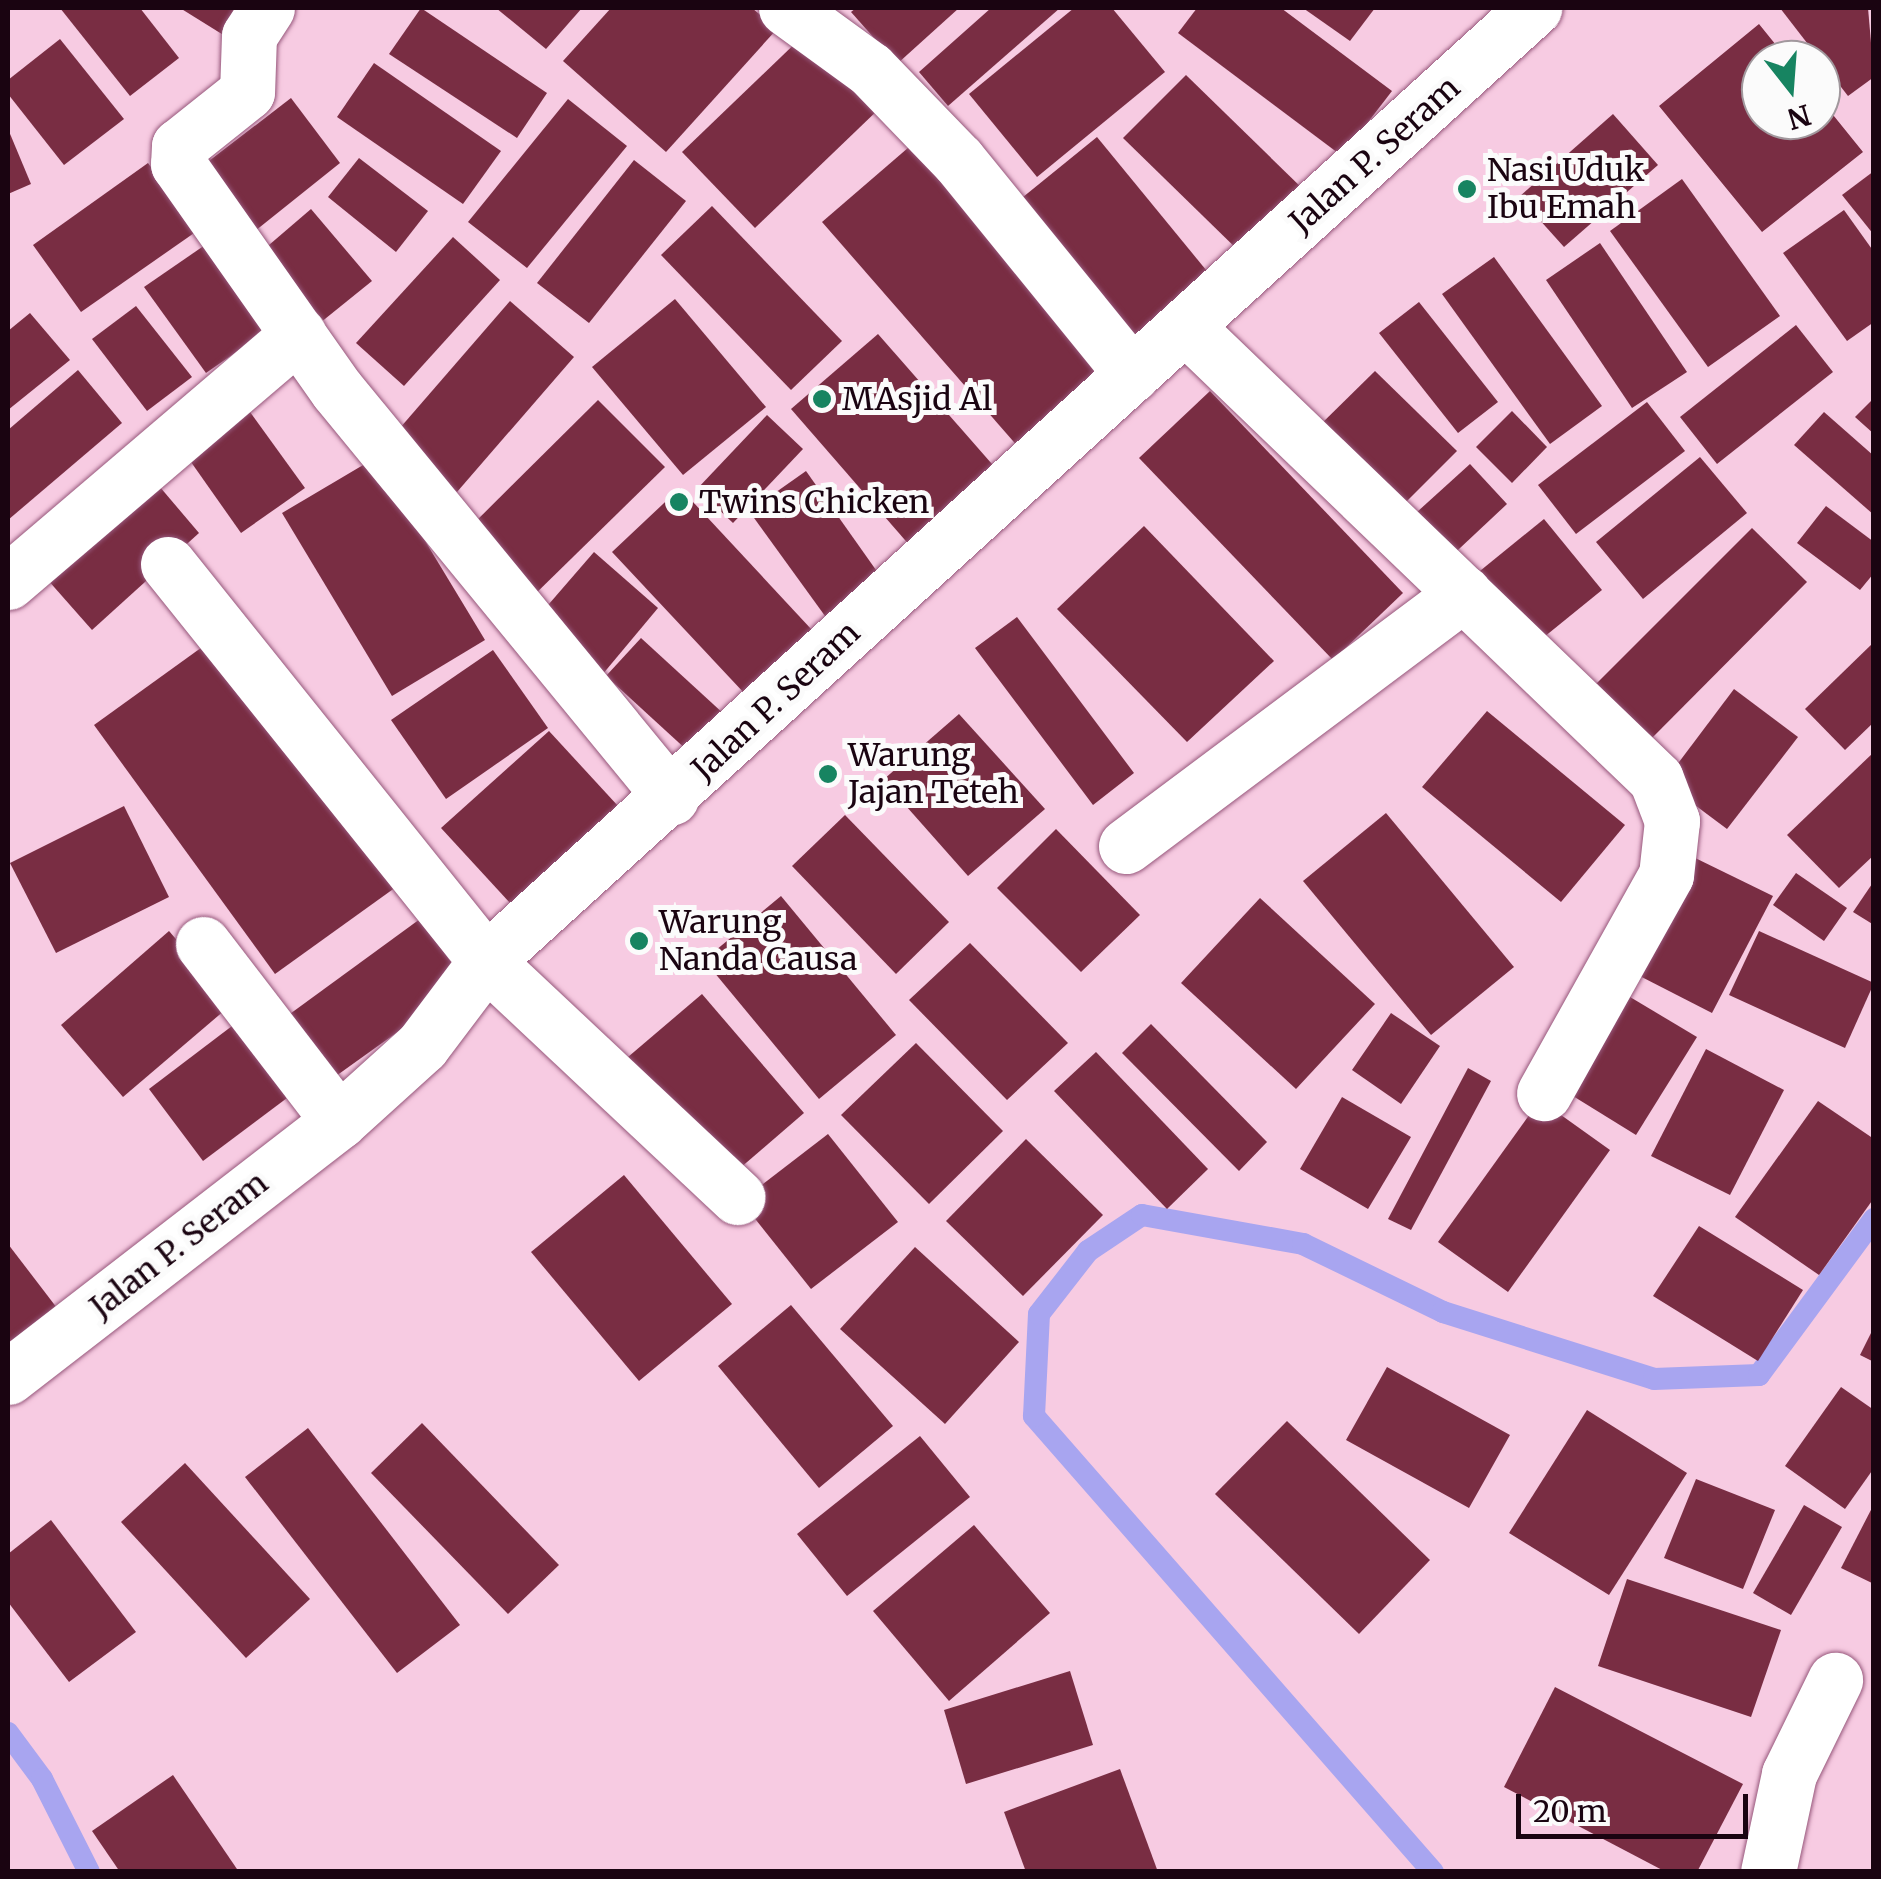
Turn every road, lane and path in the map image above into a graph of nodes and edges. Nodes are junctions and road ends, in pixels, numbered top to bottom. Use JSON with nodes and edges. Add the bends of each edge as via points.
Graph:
{"nodes":[{"id":1,"x":267,"y":8,"type":"edge"},
{"id":2,"x":786,"y":8,"type":"edge"},
{"id":3,"x":1534,"y":8,"type":"edge"},
{"id":4,"x":1184,"y":326,"type":"junction"},
{"id":5,"x":298,"y":334,"type":"junction"},
{"id":6,"x":1132,"y":374,"type":"junction"},
{"id":7,"x":168,"y":564,"type":"dead end"},
{"id":8,"x":8,"y":582,"type":"edge"},
{"id":9,"x":1464,"y":593,"type":"junction"},
{"id":10,"x":671,"y":797,"type":"junction"},
{"id":11,"x":1126,"y":846,"type":"dead end"},
{"id":12,"x":202,"y":944,"type":"dead end"},
{"id":13,"x":486,"y":961,"type":"junction"},
{"id":14,"x":1544,"y":1093,"type":"dead end"},
{"id":15,"x":339,"y":1121,"type":"junction"},
{"id":16,"x":737,"y":1196,"type":"dead end"},
{"id":17,"x":8,"y":1377,"type":"edge"},
{"id":18,"x":1835,"y":1680,"type":"dead end"},
{"id":19,"x":1768,"y":1872,"type":"edge"}],
"edges":[{"from":1,"to":5,"type":"street","via":[[249,36],[247,92],[179,146],[176,157]]},
{"from":2,"to":6,"type":"street","via":[[870,70],[958,160]]},
{"from":3,"to":4,"type":"street","name":"Jalan P. Seram"},
{"from":4,"to":6,"type":"street","name":"Jalan P. Seram"},
{"from":4,"to":9,"type":"street"},
{"from":5,"to":8,"type":"street"},
{"from":5,"to":10,"type":"street"},
{"from":6,"to":10,"type":"street","name":"Jalan P. Seram"},
{"from":7,"to":13,"type":"street"},
{"from":9,"to":11,"type":"street"},
{"from":9,"to":14,"type":"street","via":[[1656,778],[1672,821],[1666,875]]},
{"from":10,"to":13,"type":"street","name":"Jalan P. Seram"},
{"from":12,"to":15,"type":"street"},
{"from":13,"to":15,"type":"street","name":"Jalan P. Seram","via":[[422,1046]]},
{"from":13,"to":16,"type":"street"},
{"from":15,"to":17,"type":"street","name":"Jalan P. Seram"},
{"from":18,"to":19,"type":"street","via":[[1788,1774]]}]}
